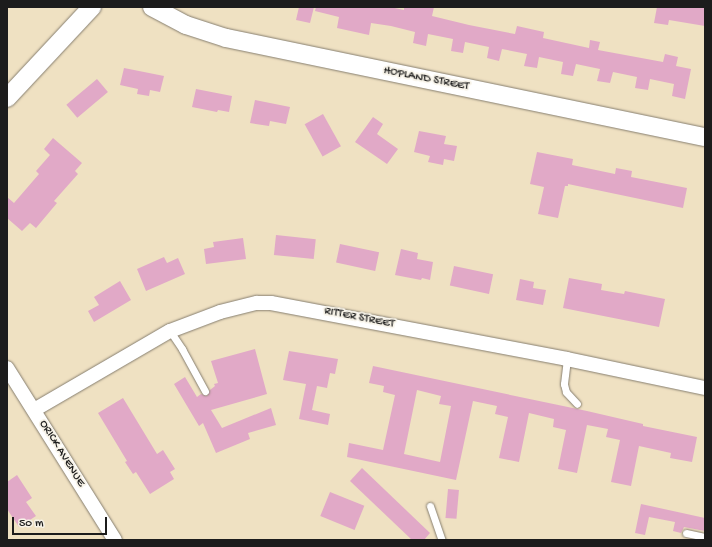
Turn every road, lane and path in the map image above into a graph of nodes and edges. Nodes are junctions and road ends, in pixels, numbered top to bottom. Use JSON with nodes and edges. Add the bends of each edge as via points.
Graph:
{"nodes":[{"id":1,"x":92,"y":7,"type":"edge"},
{"id":2,"x":152,"y":7,"type":"edge"},
{"id":3,"x":7,"y":98,"type":"edge"},
{"id":4,"x":705,"y":137,"type":"edge"},
{"id":5,"x":170,"y":331,"type":"junction"},
{"id":6,"x":567,"y":359,"type":"junction"},
{"id":7,"x":7,"y":368,"type":"edge"},
{"id":8,"x":705,"y":388,"type":"edge"},
{"id":9,"x":205,"y":391,"type":"dead end"},
{"id":10,"x":577,"y":404,"type":"dead end"},
{"id":11,"x":34,"y":410,"type":"junction"},
{"id":12,"x":430,"y":506,"type":"dead end"},
{"id":13,"x":686,"y":533,"type":"dead end"},
{"id":14,"x":705,"y":537,"type":"edge"},
{"id":15,"x":115,"y":540,"type":"edge"},
{"id":16,"x":442,"y":540,"type":"edge"}],
"edges":[{"from":1,"to":3,"type":"street"},
{"from":2,"to":4,"type":"street","name":"HOPLAND STREET","via":[[186,25],[226,38]]},
{"from":5,"to":6,"type":"street","name":"RITTER STREET","via":[[220,312],[257,303],[271,303]]},
{"from":5,"to":9,"type":"lane"},
{"from":5,"to":11,"type":"street","name":"RITTER STREET"},
{"from":6,"to":8,"type":"street","name":"RITTER STREET"},
{"from":6,"to":10,"type":"lane","via":[[564,384],[566,392]]},
{"from":7,"to":11,"type":"street","name":"ORICK AVENUE"},
{"from":11,"to":15,"type":"street","name":"ORICK AVENUE"},
{"from":12,"to":16,"type":"lane"},
{"from":13,"to":14,"type":"lane"}]}
